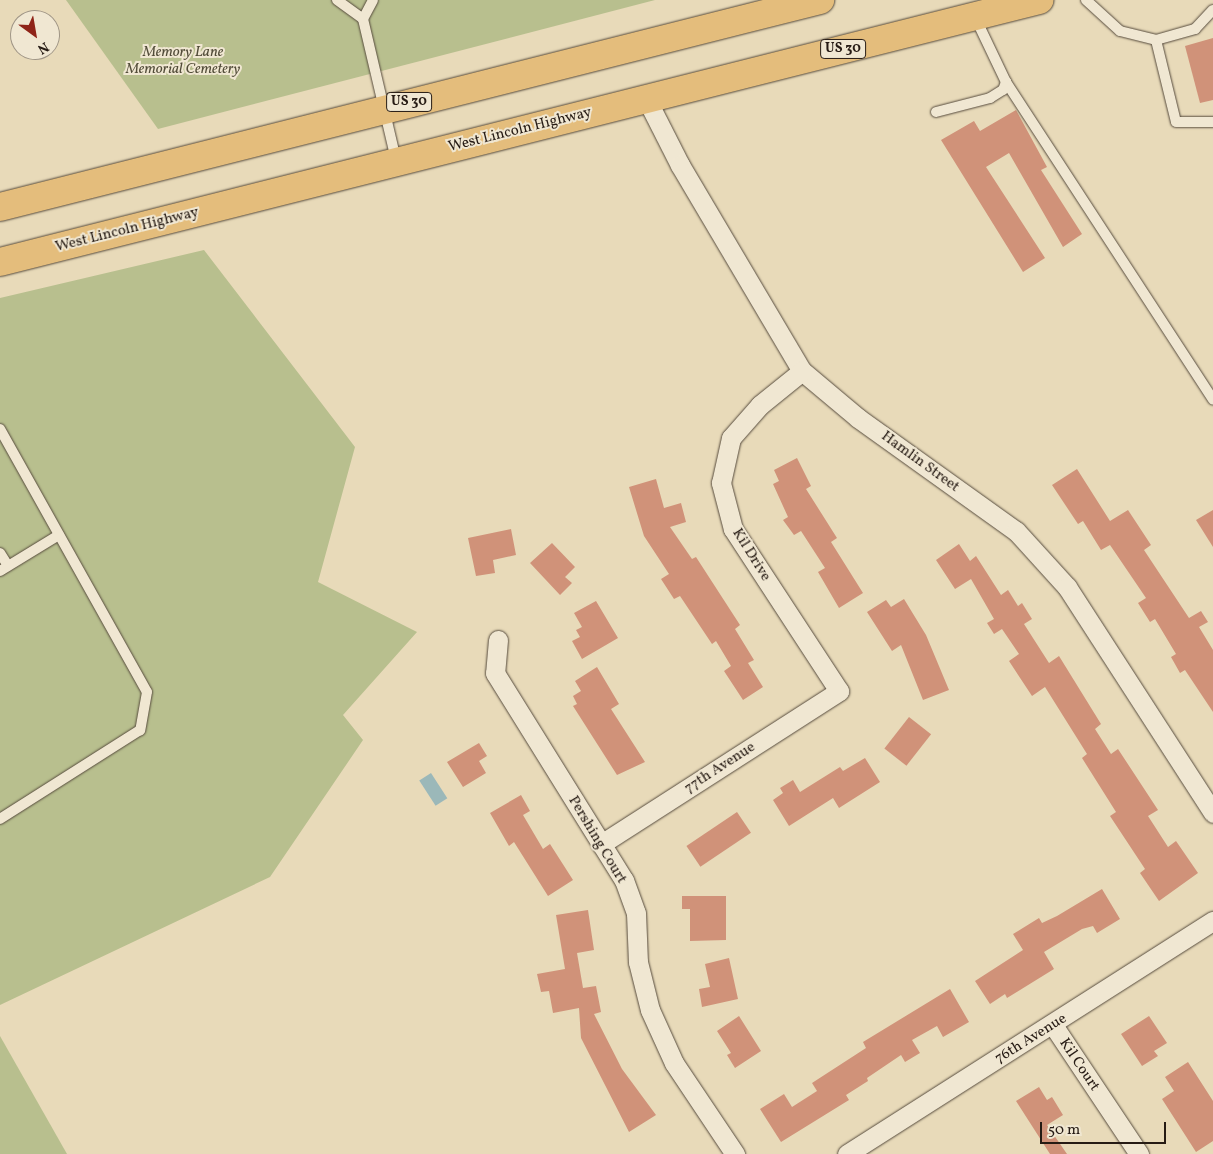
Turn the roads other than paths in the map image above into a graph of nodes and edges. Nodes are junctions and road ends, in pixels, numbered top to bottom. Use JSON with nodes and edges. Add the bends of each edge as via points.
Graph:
{"nodes":[{"id":1,"x":337,"y":0,"type":"edge"},
{"id":2,"x":373,"y":0,"type":"edge"},
{"id":3,"x":820,"y":0,"type":"edge"},
{"id":4,"x":1039,"y":0,"type":"edge"},
{"id":5,"x":1086,"y":0,"type":"edge"},
{"id":6,"x":1213,"y":10,"type":"edge"},
{"id":7,"x":975,"y":16,"type":"junction"},
{"id":8,"x":363,"y":19,"type":"junction"},
{"id":9,"x":1156,"y":40,"type":"junction"},
{"id":10,"x":1006,"y":82,"type":"junction"},
{"id":11,"x":646,"y":98,"type":"junction"},
{"id":12,"x":383,"y":109,"type":"junction"},
{"id":13,"x":936,"y":112,"type":"dead end"},
{"id":14,"x":1213,"y":122,"type":"edge"},
{"id":15,"x":397,"y":161,"type":"junction"},
{"id":16,"x":0,"y":207,"type":"edge"},
{"id":17,"x":0,"y":262,"type":"edge"},
{"id":18,"x":802,"y":372,"type":"junction"},
{"id":19,"x":1213,"y":398,"type":"edge"},
{"id":20,"x":0,"y":429,"type":"edge"},
{"id":21,"x":59,"y":535,"type":"junction"},
{"id":22,"x":0,"y":553,"type":"edge"},
{"id":23,"x":4,"y":569,"type":"edge"},
{"id":24,"x":498,"y":640,"type":"dead end"},
{"id":25,"x":839,"y":691,"type":"joint"},
{"id":26,"x":1213,"y":813,"type":"edge"},
{"id":27,"x":0,"y":819,"type":"edge"},
{"id":28,"x":601,"y":844,"type":"junction"},
{"id":29,"x":1213,"y":921,"type":"edge"},
{"id":30,"x":1053,"y":1026,"type":"junction"},
{"id":31,"x":735,"y":1154,"type":"edge"},
{"id":32,"x":848,"y":1154,"type":"edge"},
{"id":33,"x":1138,"y":1154,"type":"edge"}],
"edges":[{"from":1,"to":8,"type":"lane"},
{"from":2,"to":8,"type":"lane"},
{"from":3,"to":12,"type":"main road","number":"US 30"},
{"from":4,"to":7,"type":"main road","name":"West Lincoln Highway","number":"US 30"},
{"from":5,"to":9,"type":"lane","via":[[1120,31]]},
{"from":6,"to":9,"type":"lane","via":[[1196,29]]},
{"from":7,"to":10,"type":"lane"},
{"from":7,"to":11,"type":"main road","name":"West Lincoln Highway","number":"US 30"},
{"from":8,"to":12,"type":"lane"},
{"from":9,"to":14,"type":"lane","via":[[1176,122]]},
{"from":10,"to":13,"type":"lane","via":[[1003,90],[990,98]]},
{"from":10,"to":19,"type":"lane"},
{"from":11,"to":15,"type":"main road","name":"West Lincoln Highway","number":"US 30"},
{"from":11,"to":18,"type":"street","name":"Hamlin Street","via":[[680,166]]},
{"from":12,"to":15,"type":"lane"},
{"from":12,"to":16,"type":"main road","number":"US 30"},
{"from":15,"to":17,"type":"main road","name":"West Lincoln Highway","number":"US 30"},
{"from":18,"to":25,"type":"street","name":"Kil Drive","via":[[760,405],[732,438],[721,484],[733,529]]},
{"from":18,"to":26,"type":"street","name":"Hamlin Street","via":[[858,418],[1016,531],[1067,587]]},
{"from":20,"to":21,"type":"lane"},
{"from":21,"to":23,"type":"lane"},
{"from":21,"to":27,"type":"lane","via":[[147,692],[140,730]]},
{"from":22,"to":23,"type":"lane"},
{"from":24,"to":28,"type":"street","name":"Pershing Court","via":[[495,673]]},
{"from":25,"to":28,"type":"street","name":"77th Avenue"},
{"from":28,"to":31,"type":"street","name":"Pershing Court","via":[[624,880],[636,912],[638,962],[650,1010],[674,1063]]},
{"from":29,"to":30,"type":"street","name":"76th Avenue"},
{"from":30,"to":32,"type":"street","name":"76th Avenue"},
{"from":30,"to":33,"type":"street","name":"Kil Court"}]}
